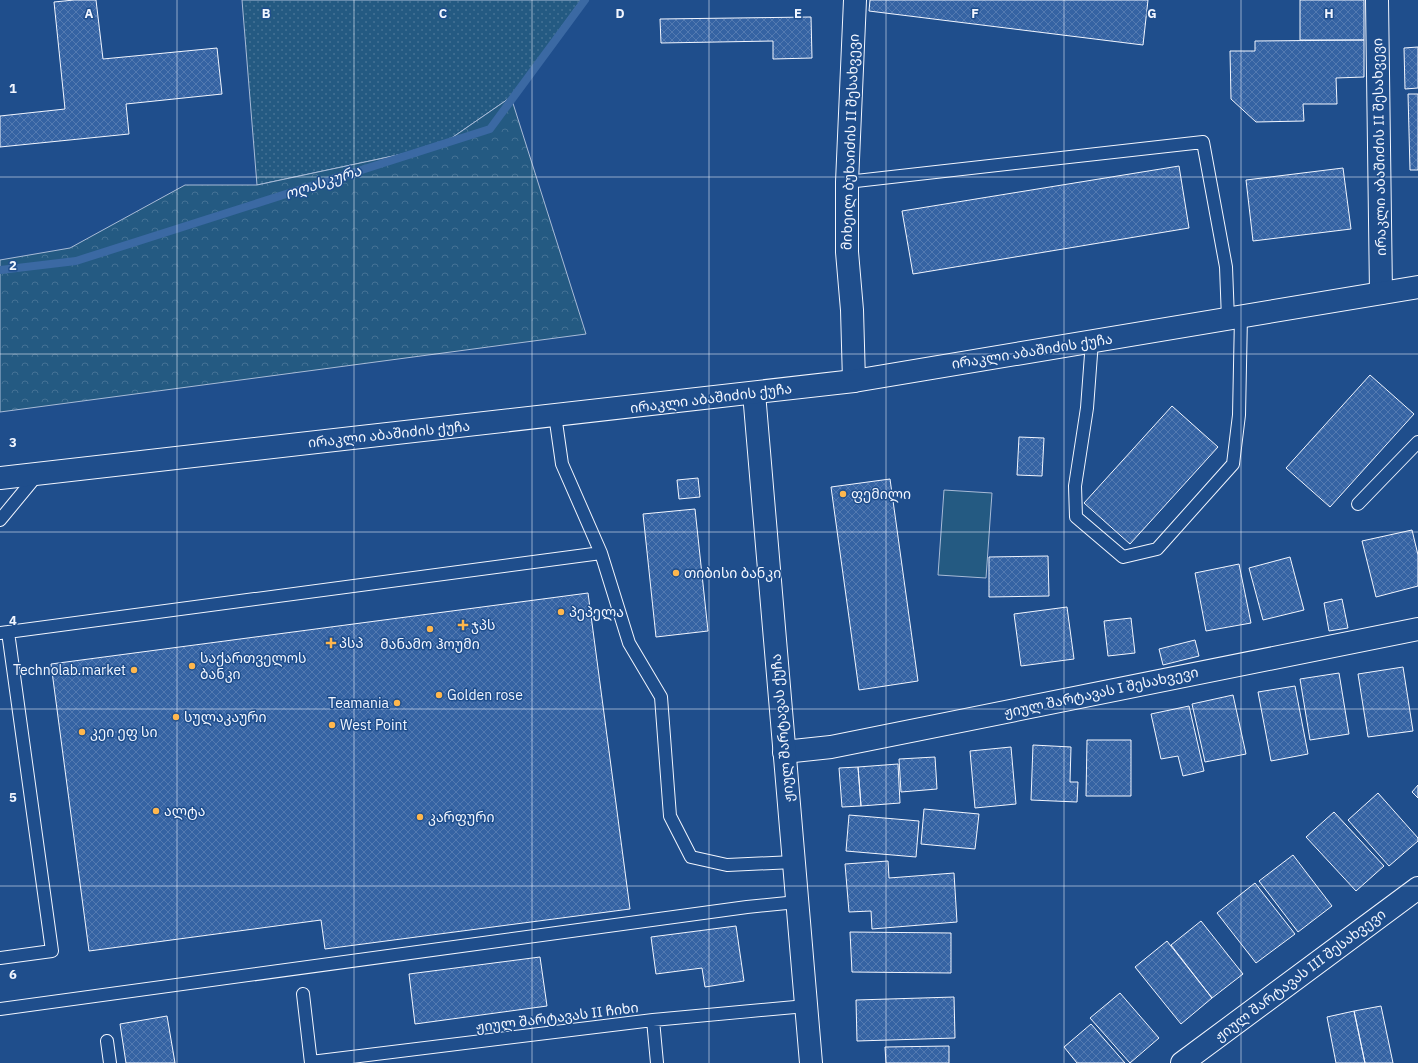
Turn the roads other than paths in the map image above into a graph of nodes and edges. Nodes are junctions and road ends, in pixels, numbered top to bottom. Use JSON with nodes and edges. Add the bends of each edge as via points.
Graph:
{"nodes":[{"id":1,"x":854,"y":0,"type":"edge"},
{"id":2,"x":1377,"y":0,"type":"edge"},
{"id":3,"x":847,"y":182,"type":"junction"},
{"id":4,"x":1418,"y":287,"type":"edge"},
{"id":5,"x":1381,"y":293,"type":"junction"},
{"id":6,"x":1234,"y":318,"type":"junction"},
{"id":7,"x":1092,"y":341,"type":"junction"},
{"id":8,"x":854,"y":381,"type":"junction"},
{"id":9,"x":754,"y":393,"type":"junction"},
{"id":10,"x":555,"y":415,"type":"junction"},
{"id":11,"x":1418,"y":442,"type":"edge"},
{"id":12,"x":38,"y":474,"type":"junction"},
{"id":13,"x":0,"y":478,"type":"edge"},
{"id":14,"x":1358,"y":504,"type":"dead end"},
{"id":15,"x":0,"y":520,"type":"edge"},
{"id":16,"x":601,"y":553,"type":"junction"},
{"id":17,"x":1418,"y":628,"type":"edge"},
{"id":18,"x":4,"y":632,"type":"edge"},
{"id":19,"x":784,"y":752,"type":"junction"},
{"id":20,"x":794,"y":862,"type":"junction"},
{"id":21,"x":1418,"y":888,"type":"edge"},
{"id":22,"x":797,"y":902,"type":"junction"},
{"id":23,"x":0,"y":958,"type":"edge"},
{"id":24,"x":303,"y":994,"type":"dead end"},
{"id":25,"x":806,"y":1006,"type":"junction"},
{"id":26,"x":0,"y":1010,"type":"edge"},
{"id":27,"x":653,"y":1020,"type":"junction"},
{"id":28,"x":107,"y":1041,"type":"dead end"},
{"id":29,"x":110,"y":1063,"type":"edge"},
{"id":30,"x":311,"y":1063,"type":"edge"},
{"id":31,"x":657,"y":1063,"type":"edge"},
{"id":32,"x":811,"y":1063,"type":"edge"},
{"id":33,"x":1182,"y":1063,"type":"edge"}],
"edges":[{"from":1,"to":3,"type":"street","name":"მიხეილ ბუხაიძის II შესახვევი"},
{"from":2,"to":5,"type":"street","name":"ირაკლი აბაშიძის II შესახვევი"},
{"from":3,"to":6,"type":"lane","via":[[1203,142]]},
{"from":3,"to":8,"type":"street","name":"მიხეილ ბუხაიძის II შესახვევი","via":[[847,252]]},
{"from":4,"to":5,"type":"street","name":"ირაკლი აბაშიძის ქუჩა"},
{"from":5,"to":6,"type":"street","name":"ირაკლი აბაშიძის ქუჩა"},
{"from":6,"to":7,"type":"street","name":"ირაკლი აბაშიძის ქუჩა"},
{"from":6,"to":7,"type":"lane","via":[[1239,415],[1234,464],[1157,549],[1123,557],[1076,517],[1075,486],[1087,408]]},
{"from":7,"to":8,"type":"street","name":"ირაკლი აბაშიძის ქუჩა"},
{"from":8,"to":9,"type":"street","name":"ირაკლი აბაშიძის ქუჩა"},
{"from":9,"to":10,"type":"street","name":"ირაკლი აბაშიძის ქუჩა"},
{"from":9,"to":19,"type":"street","name":"ჟიულ შარტავას ქუჩა"},
{"from":10,"to":12,"type":"street","name":"ირაკლი აბაშიძის ქუჩა"},
{"from":10,"to":16,"type":"lane","via":[[562,464]]},
{"from":11,"to":14,"type":"lane"},
{"from":12,"to":13,"type":"street","name":"ირაკლი აბაშიძის ქუჩა"},
{"from":12,"to":15,"type":"lane"},
{"from":16,"to":18,"type":"lane"},
{"from":16,"to":20,"type":"lane","via":[[629,643],[661,697],[670,816],[691,857],[727,865]]},
{"from":17,"to":19,"type":"street","name":"ჟიულ შარტავას I შესახვევი","via":[[831,747]]},
{"from":18,"to":23,"type":"lane","via":[[52,951]]},
{"from":19,"to":20,"type":"street","name":"ჟიულ შარტავას ქუჩა"},
{"from":20,"to":22,"type":"street","name":"ჟიულ შარტავას ქუჩა"},
{"from":21,"to":33,"type":"street","name":"ჟიულ შარტავას III შესახვევი"},
{"from":22,"to":25,"type":"street","name":"ჟიულ შარტავას ქუჩა"},
{"from":22,"to":26,"type":"lane"},
{"from":24,"to":30,"type":"lane"},
{"from":25,"to":27,"type":"lane","name":"ჟიულ შარტავას II ჩიხი"},
{"from":25,"to":32,"type":"street","name":"ჟიულ შარტავას ქუჩა"},
{"from":27,"to":30,"type":"lane","name":"ჟიულ შარტავას II ჩიხი"},
{"from":27,"to":31,"type":"lane"},
{"from":28,"to":29,"type":"lane"}]}
